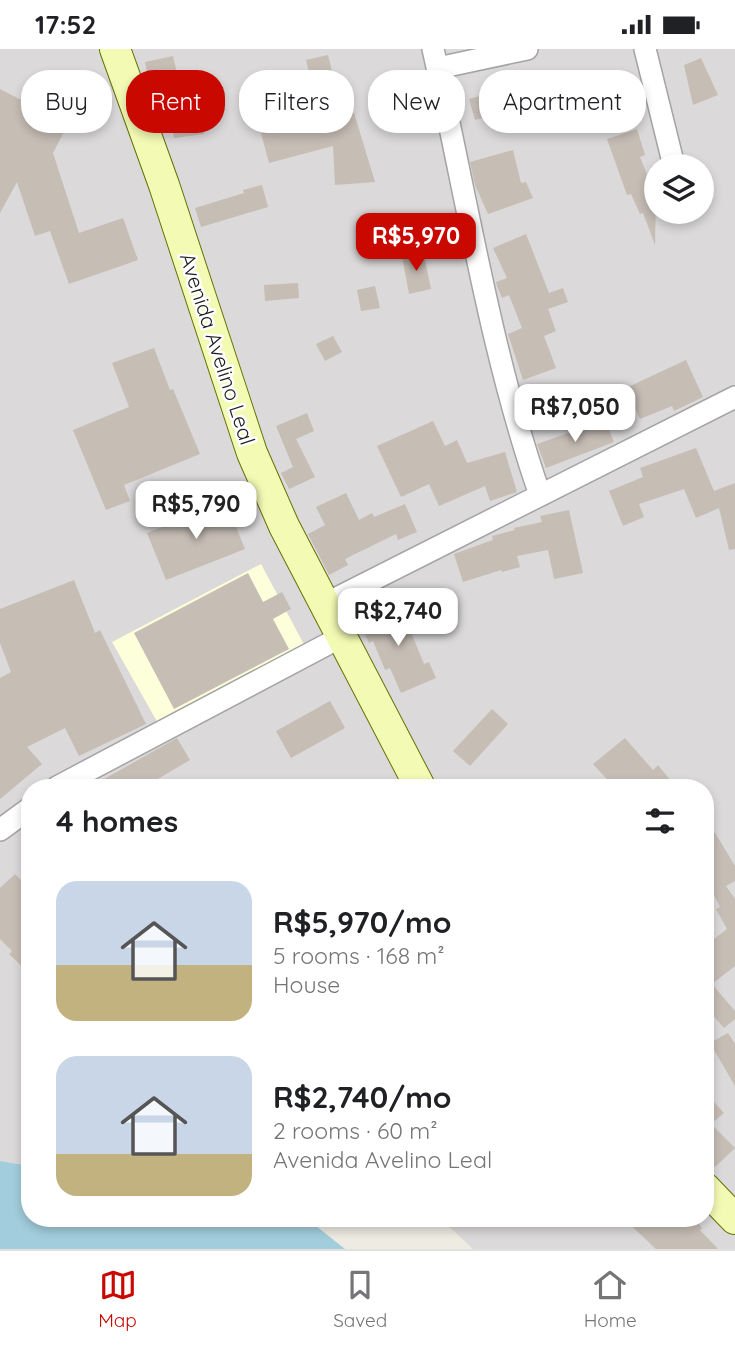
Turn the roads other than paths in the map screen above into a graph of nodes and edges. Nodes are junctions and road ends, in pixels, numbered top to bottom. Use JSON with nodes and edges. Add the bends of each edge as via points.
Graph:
{"nodes":[{"id":1,"x":115,"y":49,"type":"edge"},
{"id":2,"x":527,"y":49,"type":"edge"},
{"id":3,"x":645,"y":49,"type":"edge"},
{"id":4,"x":435,"y":59,"type":"edge"},
{"id":5,"x":671,"y":154,"type":"edge"},
{"id":6,"x":735,"y":397,"type":"edge"},
{"id":7,"x":540,"y":495,"type":"junction"},
{"id":8,"x":325,"y":604,"type":"junction"},
{"id":9,"x":341,"y":637,"type":"junction"},
{"id":10,"x":72,"y":779,"type":"edge"},
{"id":11,"x":416,"y":779,"type":"edge"},
{"id":12,"x":21,"y":815,"type":"edge"},
{"id":13,"x":0,"y":830,"type":"edge"},
{"id":14,"x":714,"y":1197,"type":"edge"},
{"id":15,"x":735,"y":1219,"type":"edge"}],
"edges":[{"from":1,"to":8,"type":"main road","name":"Avenida Avelino Leal","via":[[252,453]]},
{"from":2,"to":4,"type":"street"},
{"from":3,"to":5,"type":"street"},
{"from":4,"to":7,"type":"street","via":[[491,318]]},
{"from":6,"to":7,"type":"street"},
{"from":7,"to":8,"type":"street"},
{"from":8,"to":9,"type":"main road","name":"Avenida Avelino Leal"},
{"from":9,"to":10,"type":"street"},
{"from":9,"to":11,"type":"main road","name":"Avenida Avelino Leal"},
{"from":12,"to":13,"type":"street"},
{"from":14,"to":15,"type":"main road"}]}
